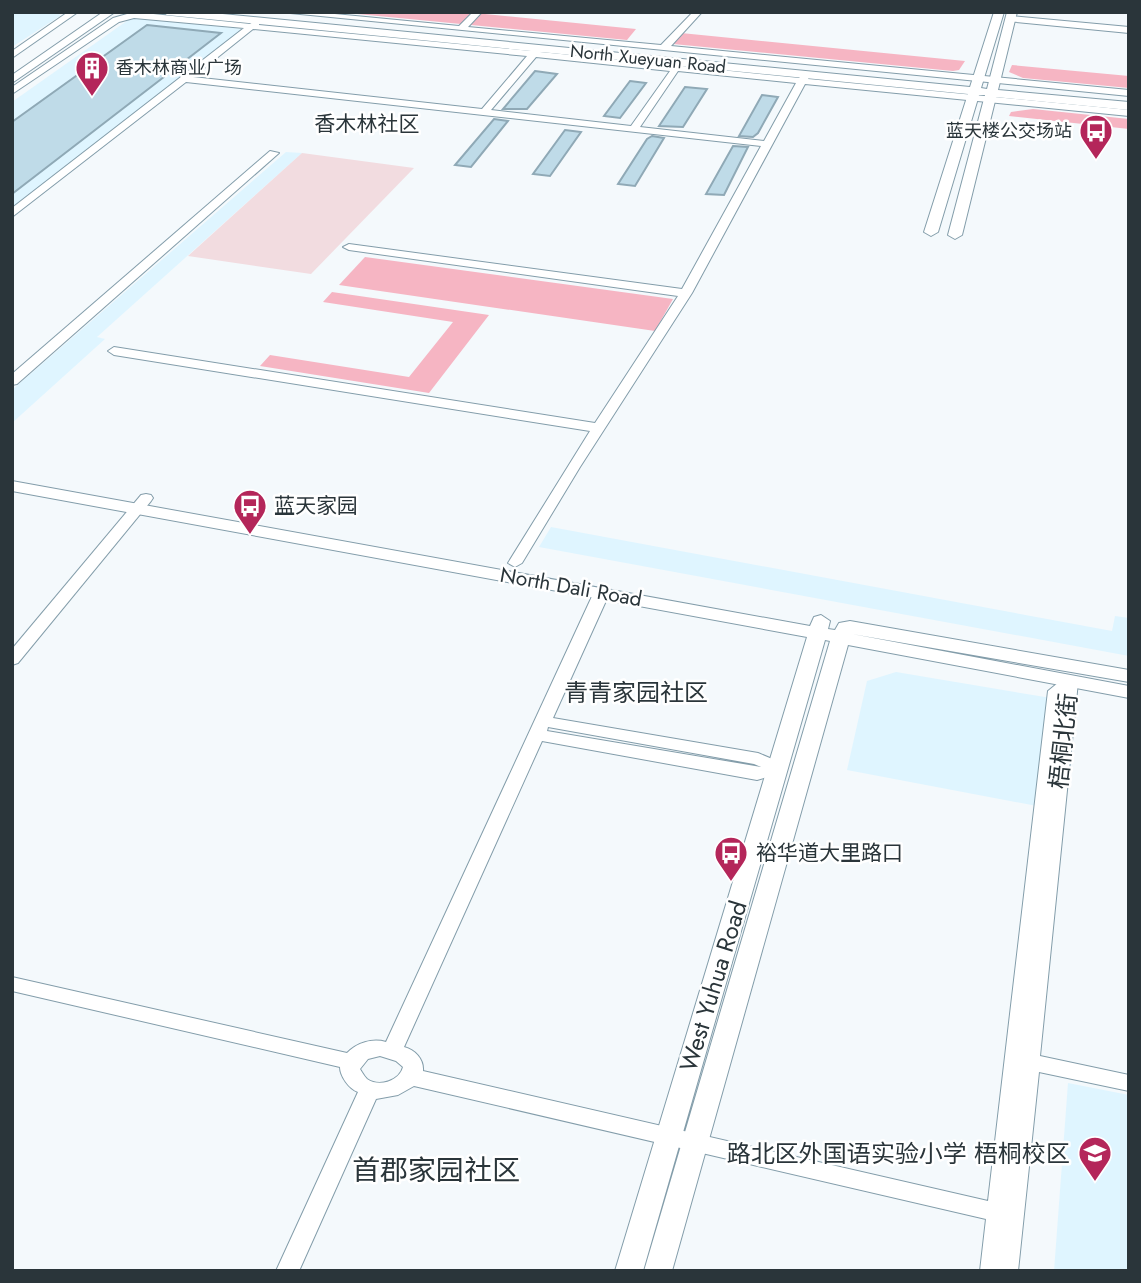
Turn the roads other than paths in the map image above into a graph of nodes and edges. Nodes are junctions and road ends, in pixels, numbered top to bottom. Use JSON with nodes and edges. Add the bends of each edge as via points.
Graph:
{"nodes":[{"id":1,"x":74,"y":12,"type":"edge"},
{"id":2,"x":93,"y":12,"type":"edge"},
{"id":3,"x":167,"y":12,"type":"edge"},
{"id":4,"x":233,"y":12,"type":"edge"},
{"id":5,"x":284,"y":12,"type":"edge"},
{"id":6,"x":478,"y":12,"type":"edge"},
{"id":7,"x":698,"y":12,"type":"edge"},
{"id":8,"x":999,"y":12,"type":"edge"},
{"id":9,"x":116,"y":15,"type":"edge"},
{"id":10,"x":1011,"y":15,"type":"edge"},
{"id":11,"x":255,"y":24,"type":"junction"},
{"id":12,"x":461,"y":29,"type":"junction"},
{"id":13,"x":1129,"y":30,"type":"edge"},
{"id":14,"x":541,"y":45,"type":"junction"},
{"id":15,"x":664,"y":48,"type":"junction"},
{"id":16,"x":12,"y":55,"type":"edge"},
{"id":17,"x":678,"y":65,"type":"junction"},
{"id":18,"x":12,"y":67,"type":"edge"},
{"id":19,"x":804,"y":78,"type":"junction"},
{"id":20,"x":12,"y":79,"type":"edge"},
{"id":21,"x":184,"y":79,"type":"junction"},
{"id":22,"x":973,"y":88,"type":"junction"},
{"id":23,"x":992,"y":90,"type":"junction"},
{"id":24,"x":12,"y":91,"type":"edge"},
{"id":25,"x":1129,"y":93,"type":"edge"},
{"id":26,"x":1129,"y":99,"type":"edge"},
{"id":27,"x":1129,"y":106,"type":"edge"},
{"id":28,"x":484,"y":113,"type":"junction"},
{"id":29,"x":1129,"y":113,"type":"edge"},
{"id":30,"x":634,"y":129,"type":"junction"},
{"id":31,"x":768,"y":144,"type":"junction"},
{"id":32,"x":274,"y":153,"type":"dead end"},
{"id":33,"x":12,"y":214,"type":"edge"},
{"id":34,"x":931,"y":232,"type":"dead end"},
{"id":35,"x":955,"y":235,"type":"dead end"},
{"id":36,"x":349,"y":247,"type":"dead end"},
{"id":37,"x":686,"y":293,"type":"junction"},
{"id":38,"x":114,"y":351,"type":"dead end"},
{"id":39,"x":12,"y":381,"type":"edge"},
{"id":40,"x":598,"y":428,"type":"junction"},
{"id":41,"x":12,"y":474,"type":"edge"},
{"id":42,"x":12,"y":486,"type":"edge"},
{"id":43,"x":141,"y":503,"type":"junction"},
{"id":44,"x":515,"y":564,"type":"junction"},
{"id":45,"x":602,"y":592,"type":"junction"},
{"id":46,"x":832,"y":629,"type":"junction"},
{"id":47,"x":12,"y":660,"type":"edge"},
{"id":48,"x":1129,"y":676,"type":"edge"},
{"id":49,"x":1070,"y":682,"type":"junction"},
{"id":50,"x":1129,"y":692,"type":"edge"},
{"id":51,"x":539,"y":728,"type":"junction"},
{"id":52,"x":778,"y":768,"type":"junction"},
{"id":53,"x":12,"y":984,"type":"edge"},
{"id":54,"x":392,"y":1050,"type":"junction"},
{"id":55,"x":1022,"y":1060,"type":"junction"},
{"id":56,"x":351,"y":1062,"type":"junction"},
{"id":57,"x":412,"y":1077,"type":"junction"},
{"id":58,"x":1129,"y":1083,"type":"edge"},
{"id":59,"x":370,"y":1088,"type":"junction"},
{"id":60,"x":669,"y":1135,"type":"junction"},
{"id":61,"x":693,"y":1140,"type":"junction"},
{"id":62,"x":1005,"y":1213,"type":"junction"},
{"id":63,"x":287,"y":1271,"type":"edge"},
{"id":64,"x":629,"y":1271,"type":"edge"},
{"id":65,"x":658,"y":1271,"type":"edge"},
{"id":66,"x":991,"y":1271,"type":"edge"},
{"id":67,"x":1007,"y":1271,"type":"edge"}],
"edges":[{"from":1,"to":16,"type":"street"},
{"from":2,"to":18,"type":"main road"},
{"from":3,"to":11,"type":"main road","name":"North Xueyuan Road"},
{"from":4,"to":14,"type":"main road","name":"North Xueyuan Road"},
{"from":5,"to":12,"type":"street"},
{"from":6,"to":12,"type":"street"},
{"from":7,"to":15,"type":"street"},
{"from":8,"to":22,"type":"main road"},
{"from":9,"to":11,"type":"street"},
{"from":9,"to":20,"type":"main road"},
{"from":9,"to":24,"type":"street"},
{"from":10,"to":13,"type":"street"},
{"from":10,"to":23,"type":"main road"},
{"from":11,"to":14,"type":"main road","name":"North Xueyuan Road"},
{"from":11,"to":21,"type":"street"},
{"from":12,"to":14,"type":"street"},
{"from":14,"to":15,"type":"street"},
{"from":14,"to":17,"type":"main road","name":"North Xueyuan Road"},
{"from":14,"to":22,"type":"main road","name":"North Xueyuan Road"},
{"from":14,"to":28,"type":"street"},
{"from":15,"to":22,"type":"street"},
{"from":17,"to":19,"type":"main road","name":"North Xueyuan Road"},
{"from":17,"to":30,"type":"street"},
{"from":19,"to":22,"type":"main road","name":"North Xueyuan Road"},
{"from":19,"to":31,"type":"street"},
{"from":21,"to":28,"type":"street"},
{"from":21,"to":33,"type":"street"},
{"from":22,"to":23,"type":"main road","name":"North Xueyuan Road"},
{"from":22,"to":34,"type":"main road"},
{"from":23,"to":25,"type":"street"},
{"from":23,"to":26,"type":"main road","name":"North Xueyuan Road"},
{"from":23,"to":27,"type":"main road","name":"North Xueyuan Road"},
{"from":23,"to":29,"type":"street"},
{"from":23,"to":35,"type":"main road"},
{"from":28,"to":30,"type":"street"},
{"from":30,"to":31,"type":"street"},
{"from":31,"to":37,"type":"street"},
{"from":32,"to":39,"type":"street"},
{"from":36,"to":37,"type":"street"},
{"from":37,"to":40,"type":"street"},
{"from":38,"to":40,"type":"street"},
{"from":40,"to":44,"type":"street"},
{"from":41,"to":43,"type":"main road","name":"North Dali Road"},
{"from":42,"to":43,"type":"main road","name":"North Dali Road"},
{"from":43,"to":44,"type":"main road","name":"North Dali Road"},
{"from":43,"to":45,"type":"main road","name":"North Dali Road"},
{"from":43,"to":47,"type":"street"},
{"from":44,"to":46,"type":"main road","name":"North Dali Road"},
{"from":45,"to":46,"type":"main road","name":"North Dali Road"},
{"from":45,"to":51,"type":"street"},
{"from":46,"to":48,"type":"main road","name":"North Dali Road"},
{"from":46,"to":49,"type":"main road","name":"North Dali Road"},
{"from":46,"to":52,"type":"main road","name":"West Yuhua Road"},
{"from":46,"to":61,"type":"main road","name":"West Yuhua Road"},
{"from":49,"to":50,"type":"main road","name":"North Dali Road"},
{"from":49,"to":55,"type":"street","name":"梧桐北街"},
{"from":51,"to":52,"type":"street","via":[[757,774]]},
{"from":51,"to":54,"type":"street"},
{"from":52,"to":60,"type":"main road","name":"West Yuhua Road"},
{"from":53,"to":56,"type":"street"},
{"from":54,"to":56,"type":"street","via":[[367,1049]]},
{"from":54,"to":57,"type":"street","via":[[411,1060]]},
{"from":55,"to":58,"type":"street"},
{"from":55,"to":62,"type":"street","name":"梧桐北街"},
{"from":56,"to":59,"type":"street","via":[[353,1078]]},
{"from":57,"to":59,"type":"street","via":[[396,1088]]},
{"from":57,"to":60,"type":"street"},
{"from":59,"to":63,"type":"street"},
{"from":60,"to":61,"type":"street"},
{"from":60,"to":64,"type":"main road","name":"West Yuhua Road"},
{"from":61,"to":62,"type":"street"},
{"from":61,"to":65,"type":"main road","name":"West Yuhua Road"},
{"from":62,"to":66,"type":"street","name":"梧桐北街"},
{"from":62,"to":67,"type":"street","name":"梧桐北街"}]}
